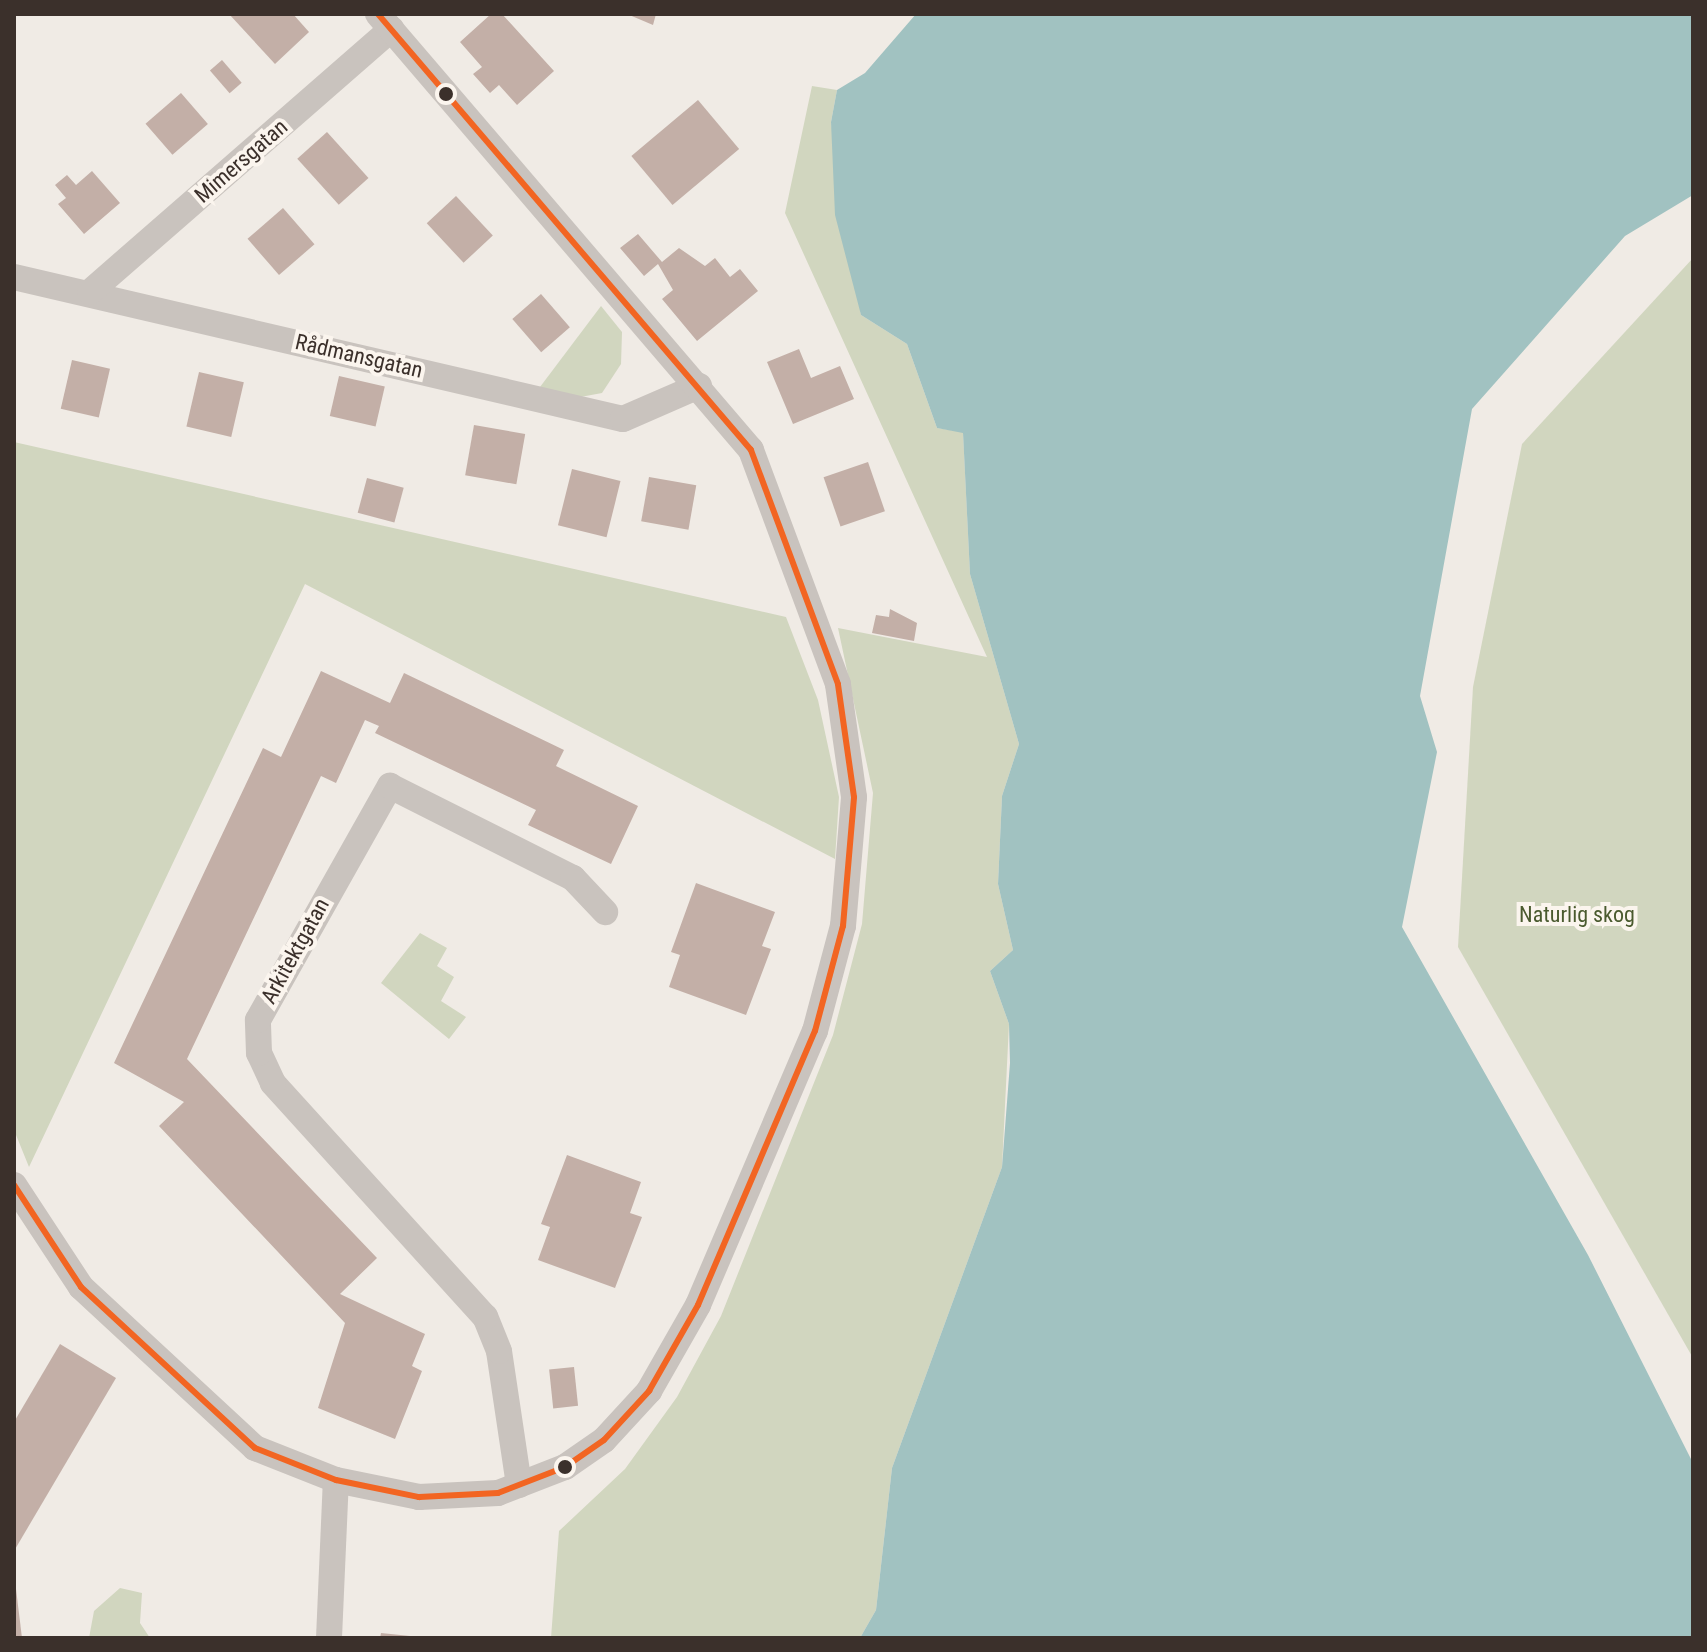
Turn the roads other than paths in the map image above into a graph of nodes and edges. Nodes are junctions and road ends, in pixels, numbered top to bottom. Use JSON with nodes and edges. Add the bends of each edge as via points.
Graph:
{"nodes":[{"id":1,"x":385,"y":22,"type":"edge"},
{"id":2,"x":14,"y":277,"type":"edge"},
{"id":3,"x":90,"y":292,"type":"junction"},
{"id":4,"x":699,"y":386,"type":"junction"},
{"id":5,"x":605,"y":912,"type":"dead end"},
{"id":6,"x":14,"y":1185,"type":"edge"},
{"id":7,"x":336,"y":1480,"type":"junction"},
{"id":8,"x":519,"y":1485,"type":"junction"},
{"id":9,"x":329,"y":1638,"type":"edge"}],
"edges":[{"from":1,"to":3,"type":"street","name":"Mimersgatan"},
{"from":1,"to":4,"type":"street"},
{"from":2,"to":3,"type":"street","name":"Rådmansgatan"},
{"from":3,"to":4,"type":"street","name":"Rådmansgatan","via":[[623,419]]},
{"from":4,"to":8,"type":"street","via":[[751,450],[838,684],[854,797],[843,926],[815,1031],[768,1151],[698,1305],[649,1391],[604,1440],[565,1467]]},
{"from":5,"to":8,"type":"street","name":"Arkitektgatan","via":[[573,878],[390,786],[258,1020],[259,1053],[273,1083],[485,1317],[499,1351]]},
{"from":6,"to":7,"type":"street","via":[[81,1287],[148,1355],[255,1448]]},
{"from":7,"to":8,"type":"street","via":[[419,1497],[498,1493]]},
{"from":7,"to":9,"type":"street"}]}
